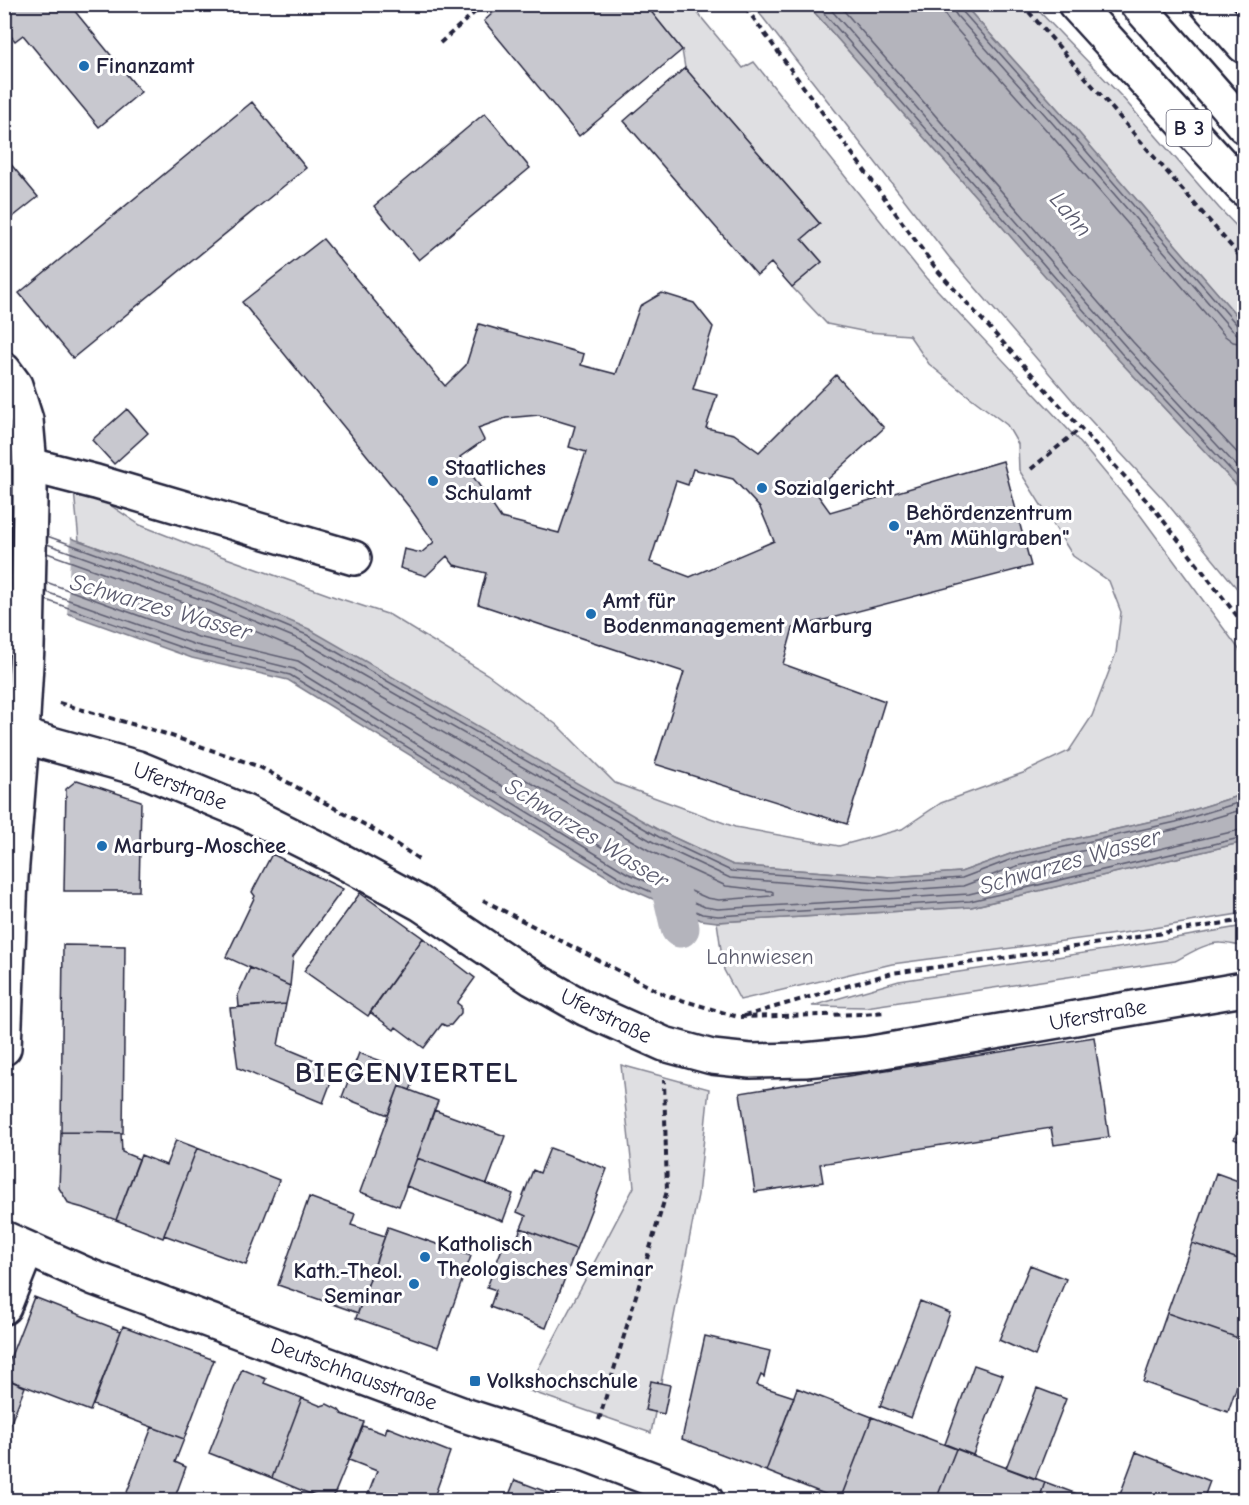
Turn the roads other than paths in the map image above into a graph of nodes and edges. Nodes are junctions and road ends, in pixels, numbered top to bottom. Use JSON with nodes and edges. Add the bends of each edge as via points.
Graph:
{"nodes":[{"id":1,"x":1075,"y":4,"type":"edge"},
{"id":2,"x":1137,"y":4,"type":"edge"},
{"id":3,"x":1207,"y":4,"type":"edge"},
{"id":4,"x":1245,"y":46,"type":"edge"},
{"id":5,"x":1245,"y":126,"type":"edge"},
{"id":6,"x":1245,"y":189,"type":"edge"},
{"id":7,"x":4,"y":370,"type":"edge"},
{"id":8,"x":30,"y":465,"type":"junction"},
{"id":9,"x":354,"y":558,"type":"dead end"},
{"id":10,"x":13,"y":733,"type":"edge"},
{"id":11,"x":1245,"y":989,"type":"edge"},
{"id":12,"x":4,"y":1048,"type":"edge"},
{"id":13,"x":16,"y":1244,"type":"edge"},
{"id":14,"x":4,"y":1307,"type":"edge"},
{"id":15,"x":706,"y":1500,"type":"edge"}],
"edges":[{"from":1,"to":6,"type":"main road","number":"B 3"},
{"from":2,"to":5,"type":"main road","number":"B 3"},
{"from":3,"to":4,"type":"main road"},
{"from":7,"to":8,"type":"main road","via":[[15,385],[26,420]]},
{"from":8,"to":9,"type":"main road"},
{"from":8,"to":10,"type":"main road","via":[[25,693]]},
{"from":10,"to":11,"type":"main road","name":"Uferstraße","via":[[138,768],[245,812],[421,904],[586,1010],[664,1044],[712,1057],[805,1060],[878,1052]]},
{"from":10,"to":12,"type":"main road"},
{"from":13,"to":14,"type":"main road"},
{"from":13,"to":15,"type":"main road","name":"Deutschhausstraße","via":[[94,1278]]}]}
